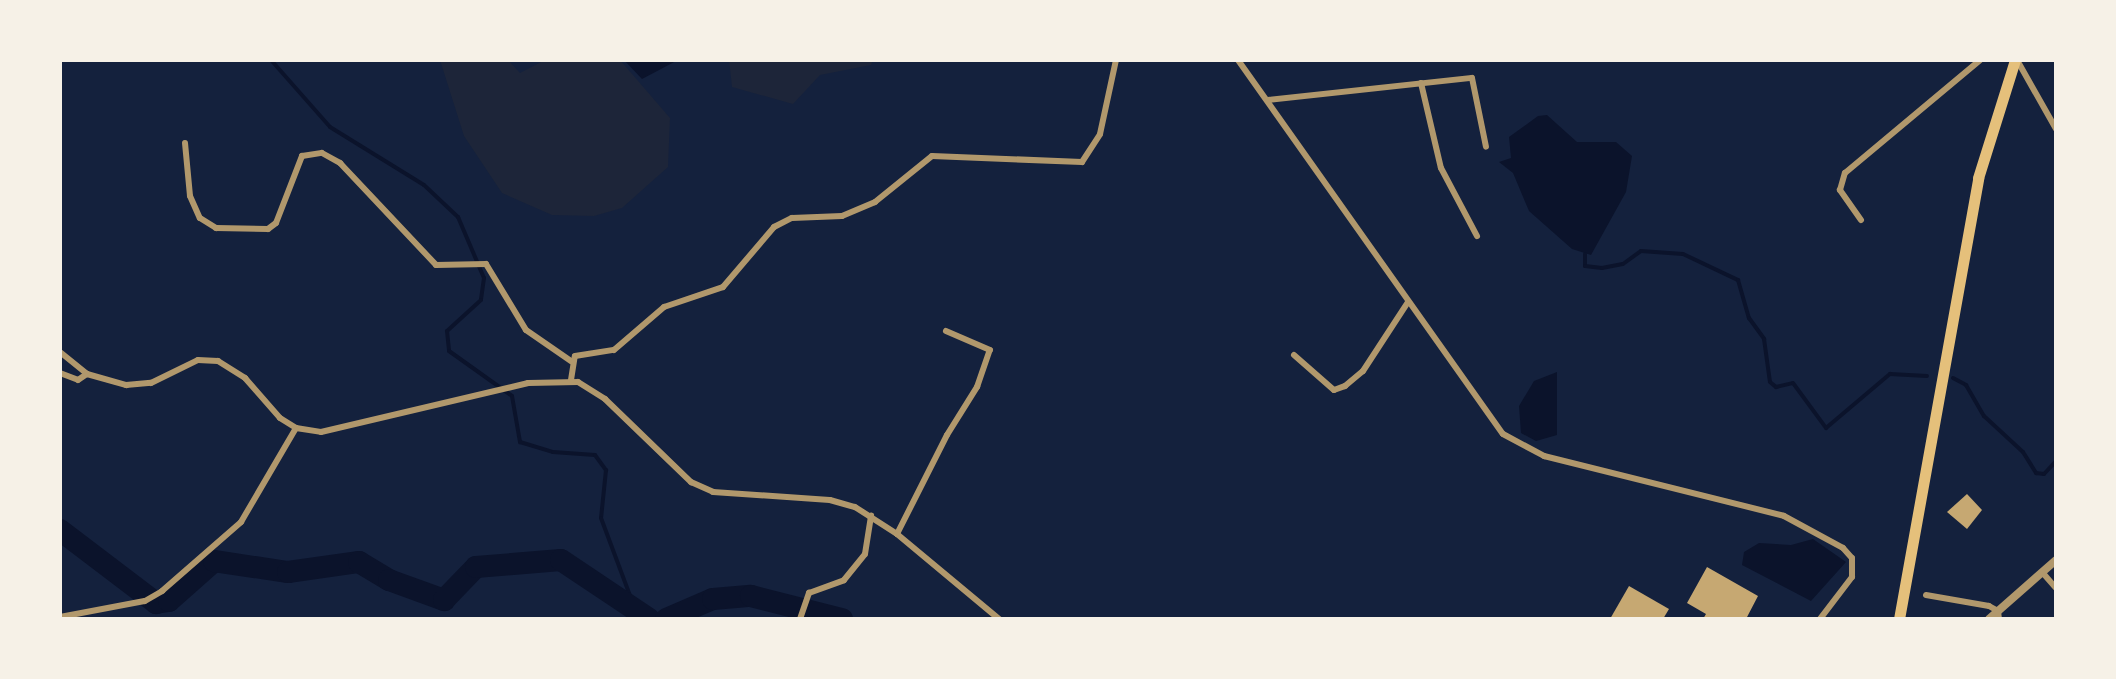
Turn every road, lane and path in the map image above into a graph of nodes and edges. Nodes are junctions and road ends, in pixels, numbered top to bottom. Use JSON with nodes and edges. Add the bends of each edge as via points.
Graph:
{"nodes":[{"id":1,"x":1116,"y":60,"type":"edge"},
{"id":2,"x":1238,"y":60,"type":"edge"},
{"id":3,"x":1980,"y":60,"type":"edge"},
{"id":4,"x":2016,"y":60,"type":"edge"},
{"id":5,"x":1421,"y":83,"type":"junction"},
{"id":6,"x":1268,"y":100,"type":"junction"},
{"id":7,"x":2056,"y":129,"type":"edge"},
{"id":8,"x":185,"y":143,"type":"dead end"},
{"id":9,"x":1486,"y":147,"type":"dead end"},
{"id":10,"x":1861,"y":220,"type":"dead end"},
{"id":11,"x":1477,"y":236,"type":"dead end"},
{"id":12,"x":1408,"y":302,"type":"junction"},
{"id":13,"x":946,"y":331,"type":"dead end"},
{"id":14,"x":60,"y":352,"type":"edge"},
{"id":15,"x":1294,"y":355,"type":"dead end"},
{"id":16,"x":571,"y":361,"type":"junction"},
{"id":17,"x":60,"y":373,"type":"edge"},
{"id":18,"x":87,"y":374,"type":"junction"},
{"id":19,"x":571,"y":380,"type":"junction"},
{"id":20,"x":296,"y":428,"type":"junction"},
{"id":21,"x":871,"y":515,"type":"junction"},
{"id":22,"x":897,"y":534,"type":"junction"},
{"id":23,"x":2056,"y":560,"type":"edge"},
{"id":24,"x":2042,"y":572,"type":"junction"},
{"id":25,"x":2056,"y":588,"type":"edge"},
{"id":26,"x":1926,"y":595,"type":"dead end"},
{"id":27,"x":1998,"y":615,"type":"edge"},
{"id":28,"x":60,"y":617,"type":"edge"},
{"id":29,"x":801,"y":617,"type":"edge"},
{"id":30,"x":1823,"y":617,"type":"edge"},
{"id":31,"x":999,"y":619,"type":"edge"},
{"id":32,"x":1899,"y":619,"type":"edge"},
{"id":33,"x":1989,"y":619,"type":"edge"}],
"edges":[{"from":1,"to":16,"type":"street","via":[[1100,134],[1082,162],[932,156],[875,202],[842,216],[792,218],[774,227],[723,287],[664,307],[614,350]]},
{"from":2,"to":6,"type":"street"},
{"from":3,"to":10,"type":"street","via":[[1845,173],[1840,190]]},
{"from":4,"to":7,"type":"street"},
{"from":4,"to":32,"type":"highway","via":[[1972,207]]},
{"from":5,"to":6,"type":"street"},
{"from":5,"to":9,"type":"street","via":[[1472,78]]},
{"from":5,"to":11,"type":"street","via":[[1441,168]]},
{"from":6,"to":12,"type":"street"},
{"from":8,"to":16,"type":"street","via":[[190,196],[200,218],[216,228],[268,229],[276,223],[302,156],[322,153],[340,163],[436,265],[478,264],[495,273],[526,330]]},
{"from":12,"to":15,"type":"street","via":[[1363,371],[1345,386],[1334,390]]},
{"from":12,"to":30,"type":"street","via":[[1513,444],[1784,516],[1843,548],[1854,569]]},
{"from":13,"to":22,"type":"street","via":[[990,350],[977,387]]},
{"from":14,"to":18,"type":"street"},
{"from":16,"to":19,"type":"street"},
{"from":17,"to":18,"type":"street","via":[[78,380]]},
{"from":18,"to":20,"type":"street","via":[[140,385],[198,360],[218,361],[245,378]]},
{"from":19,"to":20,"type":"street","via":[[497,390],[321,432]]},
{"from":19,"to":21,"type":"street","via":[[605,399],[691,482],[713,492],[830,500]]},
{"from":20,"to":28,"type":"street","via":[[241,522],[162,591],[145,601]]},
{"from":21,"to":22,"type":"street"},
{"from":21,"to":29,"type":"street","via":[[865,554],[844,580],[813,591]]},
{"from":22,"to":31,"type":"street"},
{"from":23,"to":24,"type":"street"},
{"from":24,"to":25,"type":"street"},
{"from":24,"to":27,"type":"street"},
{"from":26,"to":27,"type":"street","via":[[1953,596]]},
{"from":27,"to":33,"type":"street"}]}
